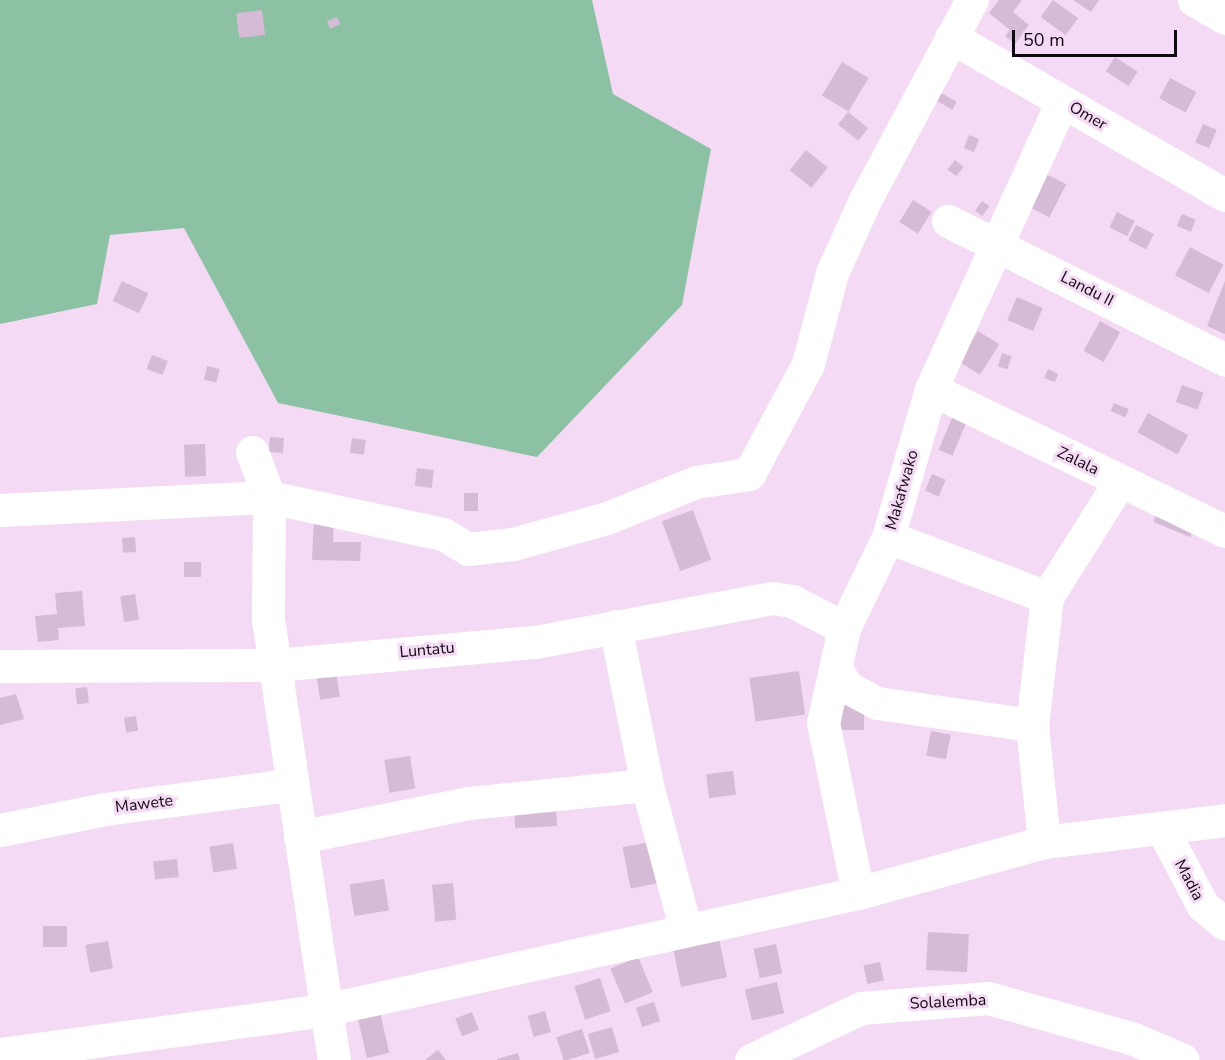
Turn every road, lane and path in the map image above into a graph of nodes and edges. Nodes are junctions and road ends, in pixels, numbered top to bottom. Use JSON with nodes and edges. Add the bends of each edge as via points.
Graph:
{"nodes":[{"id":1,"x":972,"y":0,"type":"edge"},
{"id":2,"x":1194,"y":0,"type":"edge"},
{"id":3,"x":1225,"y":18,"type":"edge"},
{"id":4,"x":951,"y":37,"type":"junction"},
{"id":5,"x":1062,"y":101,"type":"junction"},
{"id":6,"x":1225,"y":195,"type":"edge"},
{"id":7,"x":948,"y":221,"type":"dead end"},
{"id":8,"x":997,"y":243,"type":"junction"},
{"id":9,"x":1225,"y":360,"type":"edge"},
{"id":10,"x":931,"y":389,"type":"junction"},
{"id":11,"x":252,"y":452,"type":"dead end"},
{"id":12,"x":1120,"y":481,"type":"junction"},
{"id":13,"x":268,"y":497,"type":"junction"},
{"id":14,"x":0,"y":510,"type":"edge"},
{"id":15,"x":1225,"y":531,"type":"edge"},
{"id":16,"x":888,"y":537,"type":"junction"},
{"id":17,"x":1047,"y":597,"type":"junction"},
{"id":18,"x":615,"y":626,"type":"junction"},
{"id":19,"x":844,"y":628,"type":"junction"},
{"id":20,"x":275,"y":665,"type":"junction"},
{"id":21,"x":0,"y":666,"type":"edge"},
{"id":22,"x":837,"y":671,"type":"junction"},
{"id":23,"x":1032,"y":725,"type":"junction"},
{"id":24,"x":290,"y":785,"type":"junction"},
{"id":25,"x":647,"y":785,"type":"junction"},
{"id":26,"x":1225,"y":820,"type":"edge"},
{"id":27,"x":1162,"y":828,"type":"junction"},
{"id":28,"x":0,"y":830,"type":"edge"},
{"id":29,"x":300,"y":837,"type":"junction"},
{"id":30,"x":1044,"y":842,"type":"junction"},
{"id":31,"x":858,"y":893,"type":"junction"},
{"id":32,"x":1225,"y":924,"type":"edge"},
{"id":33,"x":685,"y":927,"type":"junction"},
{"id":34,"x":324,"y":1010,"type":"junction"},
{"id":35,"x":0,"y":1054,"type":"edge"},
{"id":36,"x":334,"y":1060,"type":"edge"},
{"id":37,"x":751,"y":1060,"type":"edge"},
{"id":38,"x":1183,"y":1060,"type":"edge"}],
"edges":[{"from":1,"to":4,"type":"street"},
{"from":2,"to":3,"type":"street"},
{"from":4,"to":5,"type":"street","name":"Omer"},
{"from":4,"to":13,"type":"street","via":[[864,202],[832,273],[808,364],[749,474],[696,482],[607,518],[513,544],[468,549],[443,534]]},
{"from":5,"to":6,"type":"street","name":"Omer"},
{"from":5,"to":8,"type":"street","name":"Makafwako"},
{"from":7,"to":8,"type":"street","name":"Landu II"},
{"from":8,"to":9,"type":"street","name":"Landu II"},
{"from":8,"to":10,"type":"street","name":"Makafwako"},
{"from":10,"to":12,"type":"street","name":"Zalala"},
{"from":10,"to":16,"type":"street","name":"Makafwako"},
{"from":11,"to":13,"type":"street"},
{"from":12,"to":15,"type":"street","name":"Zalala"},
{"from":12,"to":17,"type":"street"},
{"from":13,"to":14,"type":"street"},
{"from":13,"to":20,"type":"street","via":[[266,577]]},
{"from":16,"to":17,"type":"street"},
{"from":16,"to":19,"type":"street","name":"Makafwako"},
{"from":17,"to":23,"type":"street"},
{"from":18,"to":19,"type":"street","name":"Luntatu","via":[[773,598],[792,601]]},
{"from":18,"to":20,"type":"street","name":"Luntatu","via":[[535,642]]},
{"from":18,"to":25,"type":"street"},
{"from":19,"to":22,"type":"street","name":"Makafwako"},
{"from":20,"to":21,"type":"street","name":"Luntatu"},
{"from":20,"to":24,"type":"street"},
{"from":22,"to":23,"type":"street","via":[[847,687],[877,703]]},
{"from":22,"to":31,"type":"street","name":"Makafwako","via":[[823,723]]},
{"from":23,"to":30,"type":"street"},
{"from":24,"to":28,"type":"street","name":"Mawete"},
{"from":24,"to":29,"type":"street"},
{"from":25,"to":29,"type":"street","via":[[469,803]]},
{"from":25,"to":33,"type":"street"},
{"from":26,"to":27,"type":"street"},
{"from":27,"to":30,"type":"street"},
{"from":27,"to":32,"type":"street","name":"Madia","via":[[1203,906]]},
{"from":29,"to":34,"type":"street"},
{"from":30,"to":31,"type":"street"},
{"from":31,"to":33,"type":"street"},
{"from":33,"to":34,"type":"street"},
{"from":34,"to":35,"type":"street"},
{"from":34,"to":36,"type":"street"},
{"from":37,"to":38,"type":"street","name":"Solalemba","via":[[861,1008],[988,998],[1131,1038]]}]}
